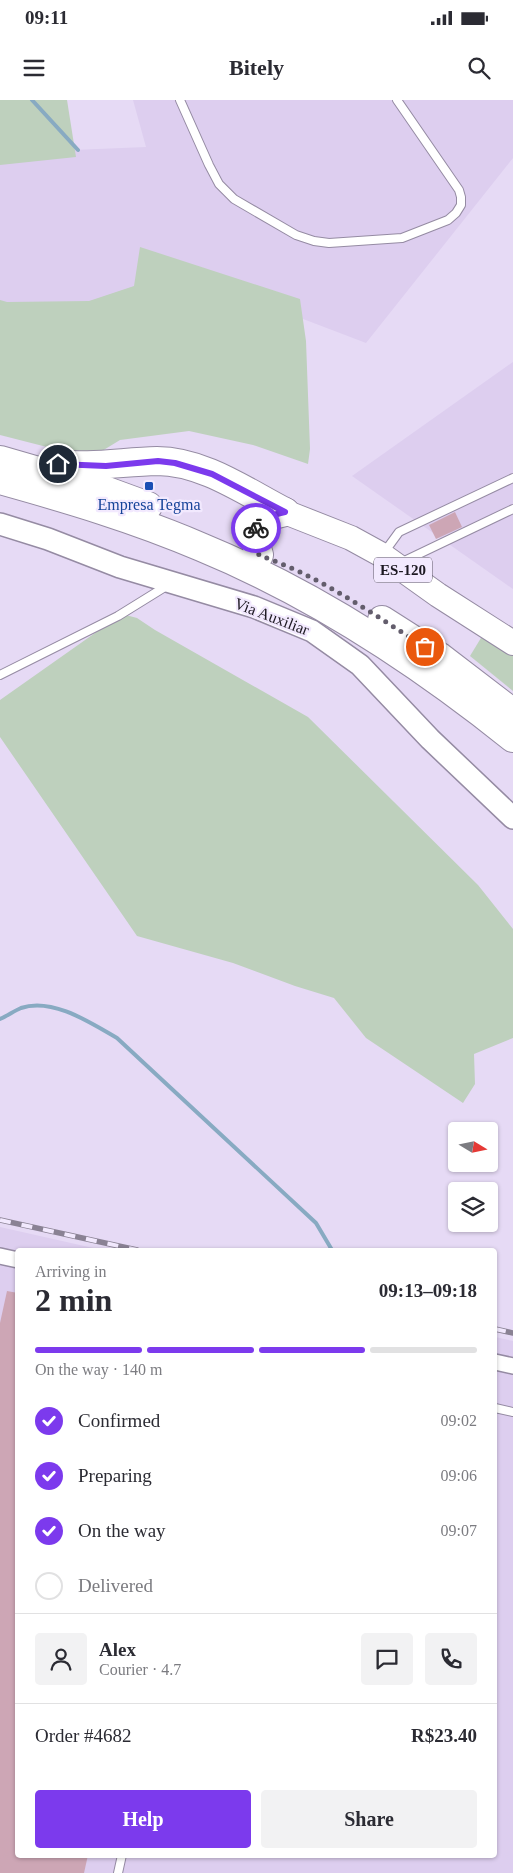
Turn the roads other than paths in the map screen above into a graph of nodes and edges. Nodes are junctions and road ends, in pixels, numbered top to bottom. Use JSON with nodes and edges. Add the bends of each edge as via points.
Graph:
{"nodes":[{"id":1,"x":180,"y":100,"type":"edge"},
{"id":2,"x":397,"y":100,"type":"edge"},
{"id":3,"x":0,"y":458,"type":"edge"},
{"id":4,"x":513,"y":478,"type":"edge"},
{"id":5,"x":0,"y":480,"type":"edge"},
{"id":6,"x":513,"y":509,"type":"edge"},
{"id":7,"x":285,"y":512,"type":"junction"},
{"id":8,"x":0,"y":524,"type":"edge"},
{"id":9,"x":259,"y":555,"type":"junction"},
{"id":10,"x":389,"y":560,"type":"junction"},
{"id":11,"x":172,"y":582,"type":"junction"},
{"id":12,"x":513,"y":643,"type":"edge"},
{"id":13,"x":0,"y":675,"type":"edge"},
{"id":14,"x":513,"y":713,"type":"edge"},
{"id":15,"x":513,"y":738,"type":"edge"},
{"id":16,"x":513,"y":818,"type":"edge"},
{"id":17,"x":0,"y":1256,"type":"edge"},
{"id":18,"x":15,"y":1259,"type":"edge"},
{"id":19,"x":497,"y":1362,"type":"edge"},
{"id":20,"x":513,"y":1366,"type":"edge"},
{"id":21,"x":497,"y":1408,"type":"edge"},
{"id":22,"x":513,"y":1412,"type":"edge"},
{"id":23,"x":121,"y":1858,"type":"edge"},
{"id":24,"x":118,"y":1873,"type":"edge"}],
"edges":[{"from":1,"to":2,"type":"lane","via":[[219,184],[234,199],[296,235],[314,242],[329,243],[402,238],[448,220],[460,205],[459,190]]},
{"from":3,"to":7,"type":"highway","via":[[77,466],[158,461],[175,463],[212,474]]},
{"from":3,"to":9,"type":"highway","via":[[170,514]]},
{"from":4,"to":10,"type":"lane","via":[[399,532]]},
{"from":5,"to":15,"type":"highway","via":[[140,523],[290,588],[380,640]]},
{"from":6,"to":10,"type":"lane"},
{"from":7,"to":9,"type":"highway","via":[[269,516],[256,529]]},
{"from":7,"to":10,"type":"main road","number":"ES-120","via":[[351,538]]},
{"from":8,"to":11,"type":"street","name":"Via Auxiliar"},
{"from":9,"to":14,"type":"highway","via":[[298,571],[379,618],[440,657]]},
{"from":10,"to":12,"type":"main road","number":"ES-120"},
{"from":11,"to":13,"type":"lane","via":[[118,616]]},
{"from":11,"to":16,"type":"street","name":"Via Auxiliar","via":[[254,607],[312,630],[360,665],[430,739]]},
{"from":17,"to":18,"type":"street"},
{"from":19,"to":20,"type":"street"},
{"from":21,"to":22,"type":"lane"},
{"from":23,"to":24,"type":"lane"}]}
